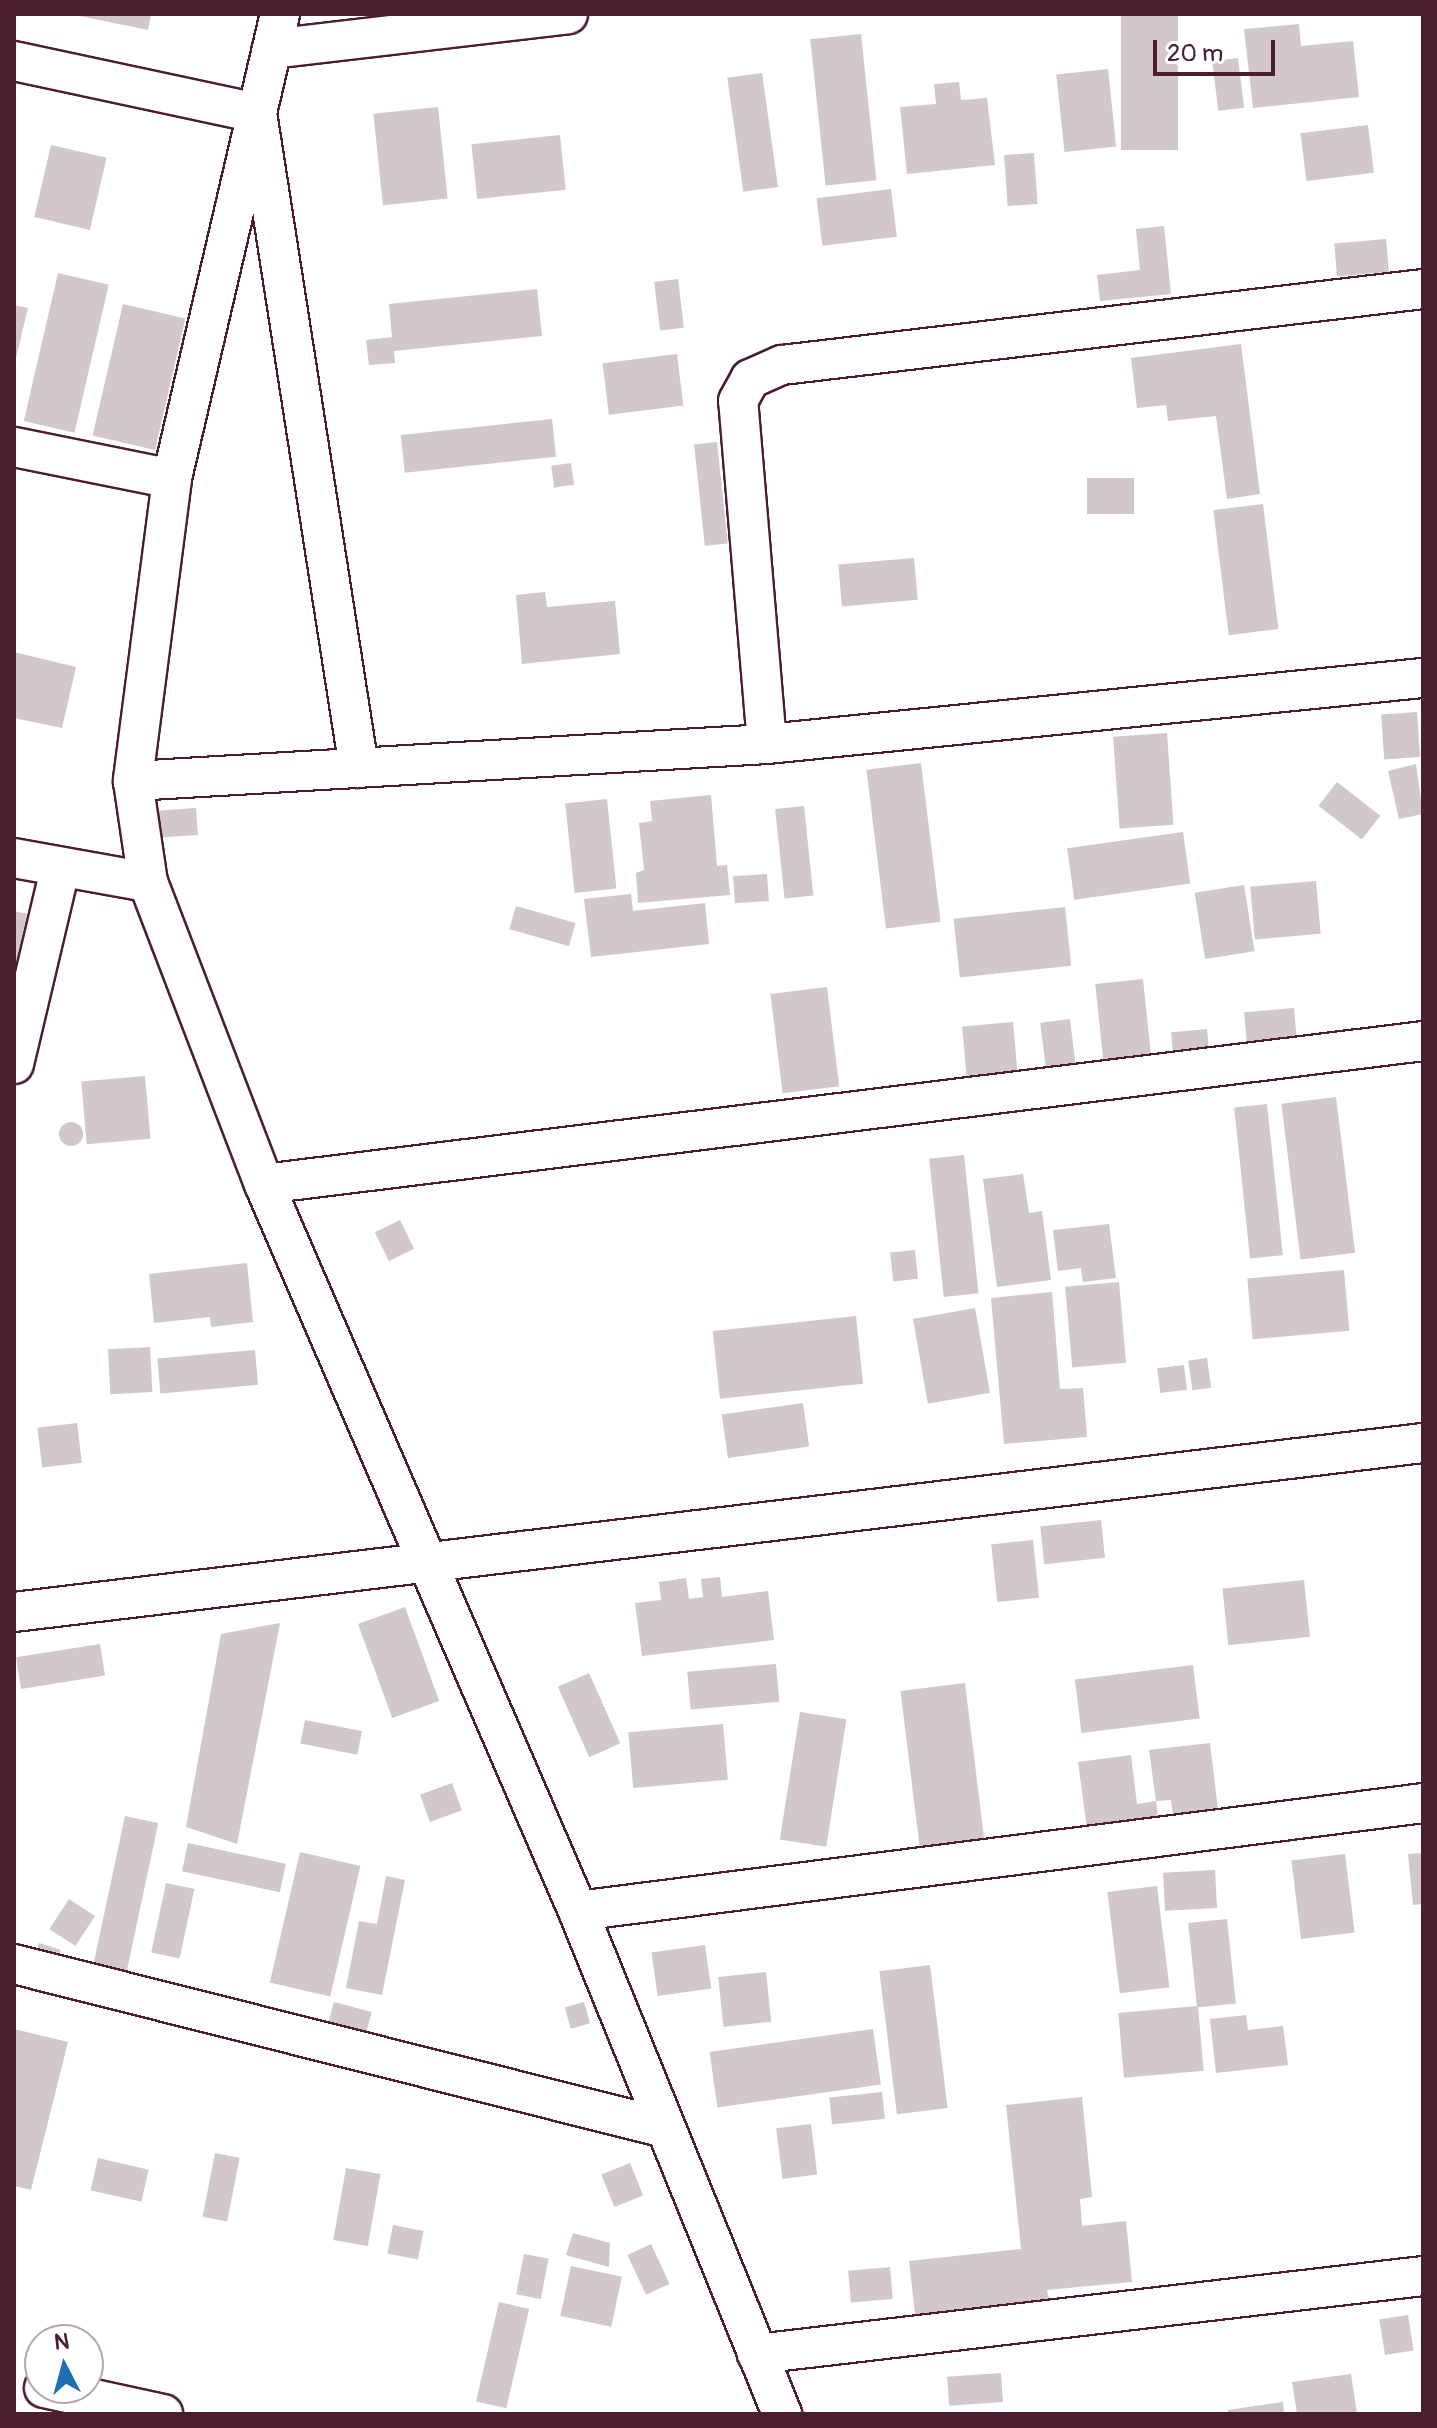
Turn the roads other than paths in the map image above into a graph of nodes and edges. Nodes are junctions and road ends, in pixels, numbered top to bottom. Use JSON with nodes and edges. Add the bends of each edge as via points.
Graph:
{"nodes":[{"id":1,"x":568,"y":14,"type":"edge"},
{"id":2,"x":276,"y":31,"type":"edge"},
{"id":3,"x":14,"y":61,"type":"edge"},
{"id":4,"x":257,"y":113,"type":"junction"},
{"id":5,"x":1423,"y":289,"type":"edge"},
{"id":6,"x":14,"y":447,"type":"edge"},
{"id":7,"x":172,"y":479,"type":"junction"},
{"id":8,"x":1423,"y":678,"type":"edge"},
{"id":9,"x":767,"y":744,"type":"junction"},
{"id":10,"x":359,"y":768,"type":"junction"},
{"id":11,"x":133,"y":781,"type":"junction"},
{"id":12,"x":14,"y":858,"type":"edge"},
{"id":13,"x":60,"y":869,"type":"junction"},
{"id":14,"x":148,"y":882,"type":"junction"},
{"id":15,"x":1423,"y":1041,"type":"edge"},
{"id":16,"x":14,"y":1064,"type":"edge"},
{"id":17,"x":264,"y":1184,"type":"junction"},
{"id":18,"x":1423,"y":1443,"type":"edge"},
{"id":19,"x":423,"y":1561,"type":"junction"},
{"id":20,"x":14,"y":1612,"type":"edge"},
{"id":21,"x":1423,"y":1803,"type":"edge"},
{"id":22,"x":578,"y":1911,"type":"junction"},
{"id":23,"x":14,"y":1964,"type":"edge"},
{"id":24,"x":665,"y":2128,"type":"junction"},
{"id":25,"x":1423,"y":2276,"type":"edge"},
{"id":26,"x":757,"y":2354,"type":"junction"},
{"id":27,"x":104,"y":2401,"type":"edge"},
{"id":28,"x":163,"y":2414,"type":"edge"},
{"id":29,"x":782,"y":2414,"type":"edge"}],
"edges":[{"from":1,"to":2,"type":"street"},
{"from":2,"to":4,"type":"street"},
{"from":3,"to":4,"type":"street"},
{"from":4,"to":7,"type":"street"},
{"from":4,"to":10,"type":"street"},
{"from":5,"to":9,"type":"street","via":[[782,365],[750,379],[738,401]]},
{"from":6,"to":7,"type":"street"},
{"from":7,"to":11,"type":"street"},
{"from":8,"to":9,"type":"street"},
{"from":9,"to":10,"type":"street"},
{"from":10,"to":11,"type":"street"},
{"from":11,"to":14,"type":"street"},
{"from":12,"to":13,"type":"street"},
{"from":13,"to":14,"type":"street"},
{"from":13,"to":16,"type":"street"},
{"from":14,"to":17,"type":"street"},
{"from":15,"to":17,"type":"street"},
{"from":17,"to":19,"type":"street"},
{"from":18,"to":19,"type":"street"},
{"from":19,"to":20,"type":"street"},
{"from":19,"to":22,"type":"street"},
{"from":21,"to":22,"type":"street"},
{"from":22,"to":24,"type":"street"},
{"from":23,"to":24,"type":"street"},
{"from":24,"to":26,"type":"street"},
{"from":25,"to":26,"type":"street"},
{"from":26,"to":29,"type":"street"},
{"from":27,"to":28,"type":"street"}]}
